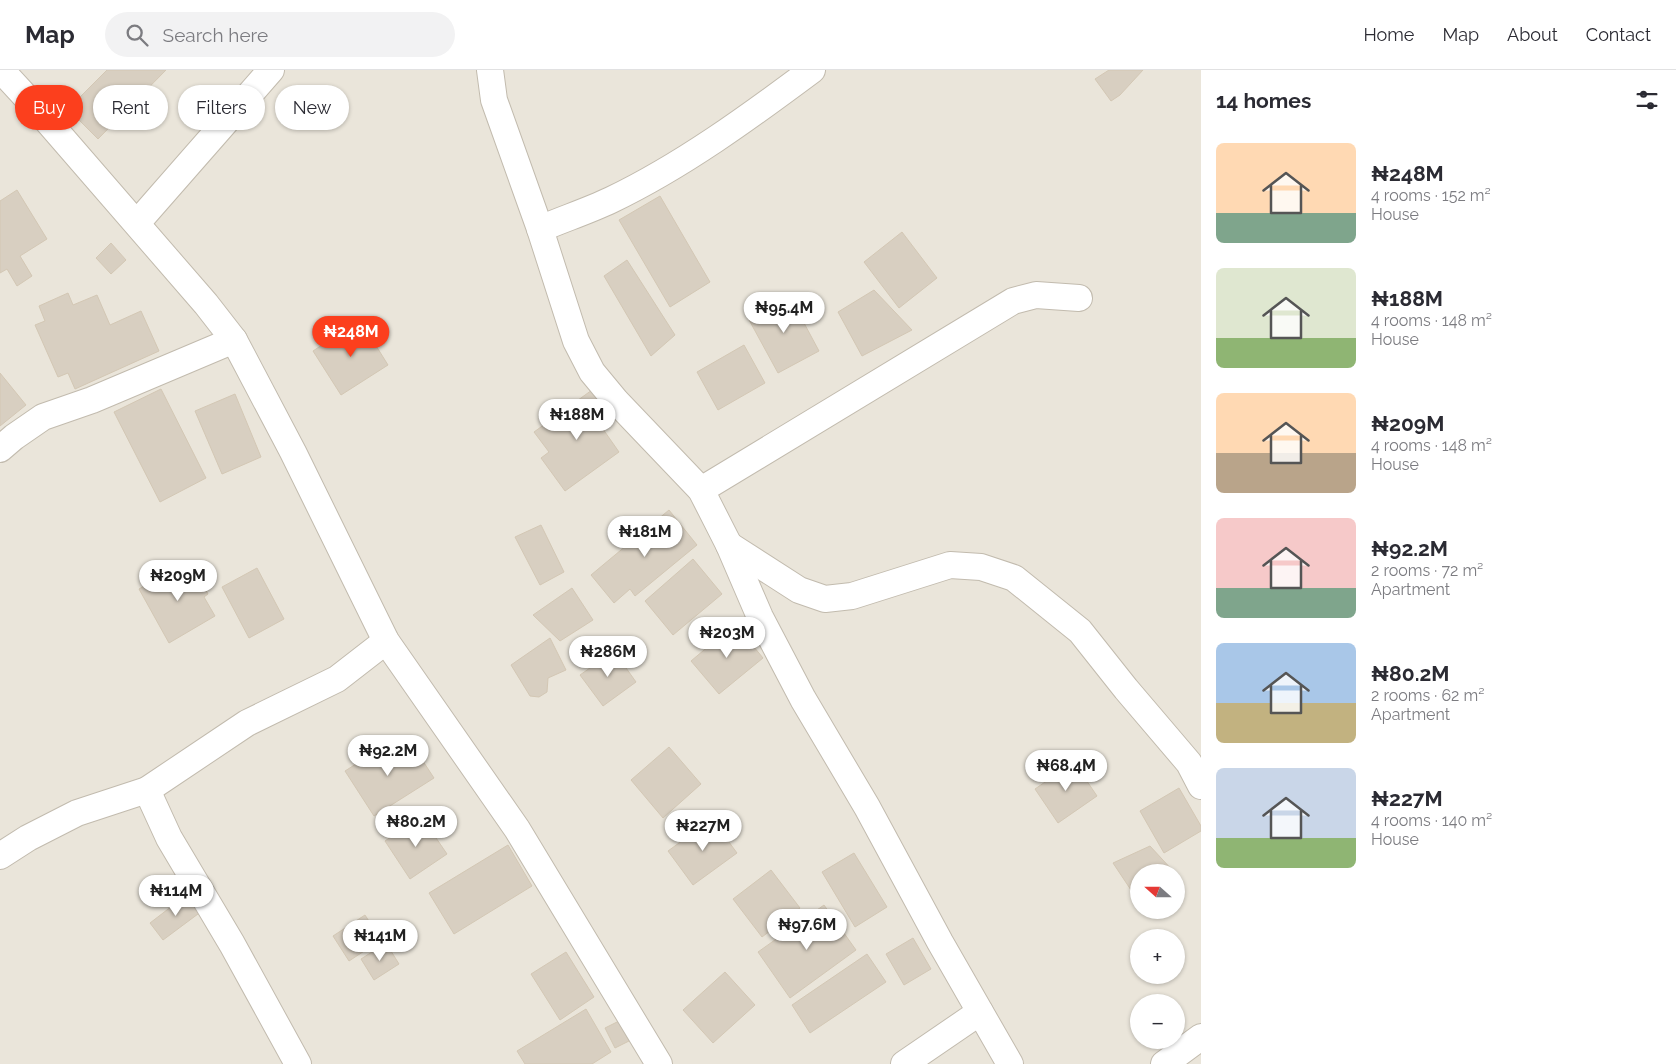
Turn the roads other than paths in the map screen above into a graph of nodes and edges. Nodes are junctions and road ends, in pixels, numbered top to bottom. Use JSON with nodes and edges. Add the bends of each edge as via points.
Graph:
{"nodes":[{"id":1,"x":1,"y":70,"type":"edge"},
{"id":2,"x":271,"y":70,"type":"edge"},
{"id":3,"x":490,"y":70,"type":"edge"},
{"id":4,"x":812,"y":70,"type":"edge"},
{"id":5,"x":136,"y":223,"type":"junction"},
{"id":6,"x":540,"y":229,"type":"junction"},
{"id":7,"x":1079,"y":298,"type":"dead end"},
{"id":8,"x":234,"y":340,"type":"junction"},
{"id":9,"x":0,"y":449,"type":"edge"},
{"id":10,"x":701,"y":490,"type":"junction"},
{"id":11,"x":729,"y":545,"type":"junction"},
{"id":12,"x":386,"y":641,"type":"junction"},
{"id":13,"x":1201,"y":786,"type":"edge"},
{"id":14,"x":147,"y":790,"type":"junction"},
{"id":15,"x":0,"y":856,"type":"edge"},
{"id":16,"x":980,"y":1012,"type":"junction"},
{"id":17,"x":1201,"y":1037,"type":"edge"},
{"id":18,"x":298,"y":1064,"type":"edge"},
{"id":19,"x":659,"y":1064,"type":"edge"},
{"id":20,"x":904,"y":1064,"type":"edge"},
{"id":21,"x":1010,"y":1064,"type":"edge"},
{"id":22,"x":1164,"y":1064,"type":"edge"}],
"edges":[{"from":1,"to":5,"type":"street"},
{"from":2,"to":5,"type":"street"},
{"from":3,"to":6,"type":"street","via":[[494,100]]},
{"from":4,"to":6,"type":"street","via":[[742,122],[658,174],[611,200]]},
{"from":5,"to":8,"type":"street"},
{"from":6,"to":10,"type":"street","via":[[576,341],[592,372]]},
{"from":7,"to":10,"type":"street","via":[[1036,295],[1013,301]]},
{"from":8,"to":9,"type":"street","via":[[92,400],[43,417]]},
{"from":8,"to":12,"type":"street"},
{"from":10,"to":11,"type":"street"},
{"from":11,"to":13,"type":"street","via":[[799,590],[825,599],[852,596],[950,565],[981,568],[1014,578],[1080,631],[1189,764]]},
{"from":11,"to":16,"type":"street","via":[[760,617],[803,699],[867,807]]},
{"from":12,"to":14,"type":"street","via":[[337,679],[247,724]]},
{"from":12,"to":19,"type":"street","via":[[517,828]]},
{"from":14,"to":15,"type":"street","via":[[77,813]]},
{"from":14,"to":18,"type":"street","via":[[169,838]]},
{"from":16,"to":20,"type":"street"},
{"from":16,"to":21,"type":"street"},
{"from":17,"to":22,"type":"street"}]}
